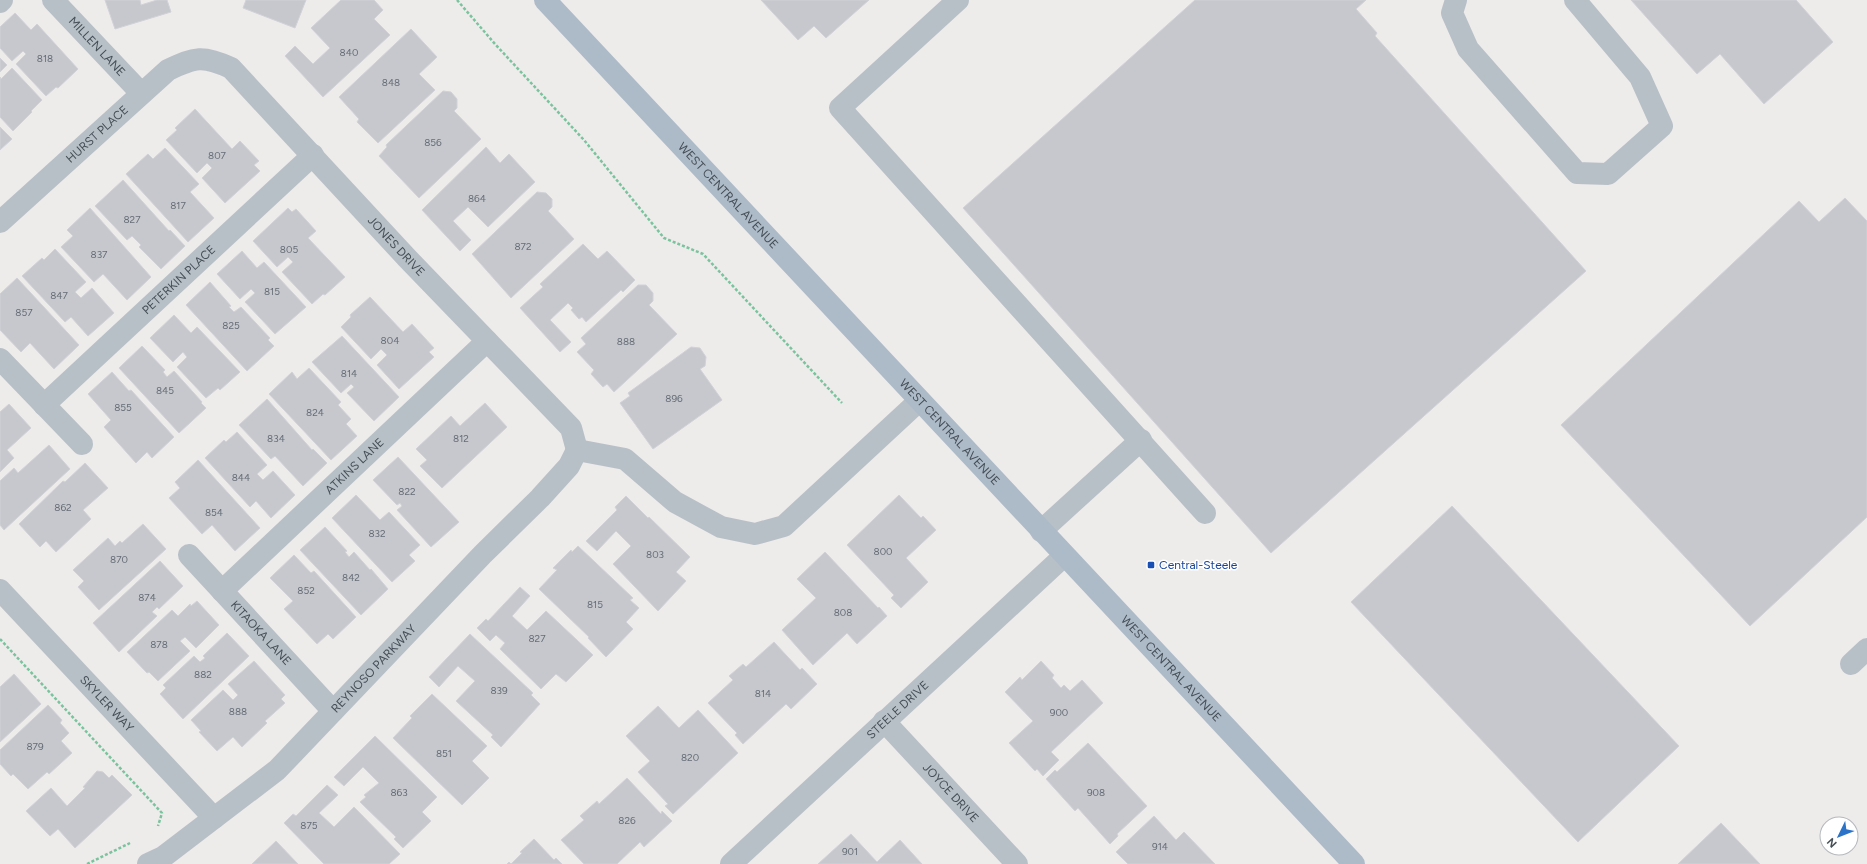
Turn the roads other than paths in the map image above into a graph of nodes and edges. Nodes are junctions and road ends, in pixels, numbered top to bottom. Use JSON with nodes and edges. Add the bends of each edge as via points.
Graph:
{"nodes":[{"id":1,"x":53,"y":0,"type":"edge"},
{"id":2,"x":545,"y":0,"type":"edge"},
{"id":3,"x":958,"y":0,"type":"edge"},
{"id":4,"x":1456,"y":0,"type":"edge"},
{"id":5,"x":1575,"y":0,"type":"edge"},
{"id":6,"x":200,"y":58,"type":"joint"},
{"id":7,"x":141,"y":93,"type":"junction"},
{"id":8,"x":313,"y":155,"type":"junction"},
{"id":9,"x":0,"y":222,"type":"edge"},
{"id":10,"x":487,"y":341,"type":"junction"},
{"id":11,"x":0,"y":359,"type":"edge"},
{"id":12,"x":919,"y":401,"type":"junction"},
{"id":13,"x":44,"y":405,"type":"junction"},
{"id":14,"x":1141,"y":440,"type":"junction"},
{"id":15,"x":82,"y":444,"type":"dead end"},
{"id":16,"x":577,"y":450,"type":"junction"},
{"id":17,"x":1206,"y":513,"type":"dead end"},
{"id":18,"x":1041,"y":531,"type":"junction"},
{"id":19,"x":189,"y":555,"type":"dead end"},
{"id":20,"x":1064,"y":556,"type":"junction"},
{"id":21,"x":0,"y":590,"type":"edge"},
{"id":22,"x":222,"y":591,"type":"junction"},
{"id":23,"x":1867,"y":649,"type":"edge"},
{"id":24,"x":1851,"y":664,"type":"dead end"},
{"id":25,"x":333,"y":712,"type":"junction"},
{"id":26,"x":884,"y":721,"type":"junction"},
{"id":27,"x":214,"y":818,"type":"junction"},
{"id":28,"x":148,"y":864,"type":"edge"},
{"id":29,"x":731,"y":864,"type":"edge"},
{"id":30,"x":1017,"y":864,"type":"edge"},
{"id":31,"x":1354,"y":864,"type":"edge"}],
"edges":[{"from":1,"to":7,"type":"street","name":"MILLEN LANE"},
{"from":2,"to":12,"type":"main road","name":"WEST CENTRAL AVENUE"},
{"from":3,"to":14,"type":"street","via":[[840,108]]},
{"from":4,"to":5,"type":"street","via":[[1452,13],[1473,55],[1577,173],[1608,174],[1662,126],[1640,77]]},
{"from":6,"to":7,"type":"street","name":"HURST PLACE","via":[[168,70]]},
{"from":6,"to":8,"type":"street","name":"JONES DRIVE","via":[[214,60],[231,68]]},
{"from":7,"to":9,"type":"street","name":"HURST PLACE"},
{"from":8,"to":10,"type":"street","name":"JONES DRIVE"},
{"from":8,"to":13,"type":"street","name":"PETERKIN PLACE"},
{"from":10,"to":16,"type":"street","name":"JONES DRIVE","via":[[571,428]]},
{"from":10,"to":22,"type":"street","name":"ATKINS LANE"},
{"from":11,"to":13,"type":"street"},
{"from":12,"to":16,"type":"street","via":[[784,526],[755,534],[721,527],[675,502],[625,459]]},
{"from":12,"to":18,"type":"main road","name":"WEST CENTRAL AVENUE"},
{"from":13,"to":15,"type":"street"},
{"from":14,"to":17,"type":"street"},
{"from":14,"to":18,"type":"street"},
{"from":16,"to":25,"type":"street","name":"REYNOSO PARKWAY","via":[[569,466],[540,498],[483,554]]},
{"from":18,"to":20,"type":"main road","name":"WEST CENTRAL AVENUE"},
{"from":19,"to":22,"type":"street","name":"KITAOKA LANE"},
{"from":20,"to":26,"type":"street","name":"STEELE DRIVE"},
{"from":20,"to":31,"type":"main road","name":"WEST CENTRAL AVENUE"},
{"from":21,"to":27,"type":"street","name":"SKYLER WAY"},
{"from":22,"to":25,"type":"street","name":"KITAOKA LANE"},
{"from":23,"to":24,"type":"street"},
{"from":25,"to":27,"type":"street","name":"REYNOSO PARKWAY","via":[[277,770]]},
{"from":26,"to":29,"type":"street","name":"STEELE DRIVE"},
{"from":26,"to":30,"type":"street","name":"JOYCE DRIVE"},
{"from":27,"to":28,"type":"street","name":"REYNOSO PARKWAY","via":[[163,857]]}]}
